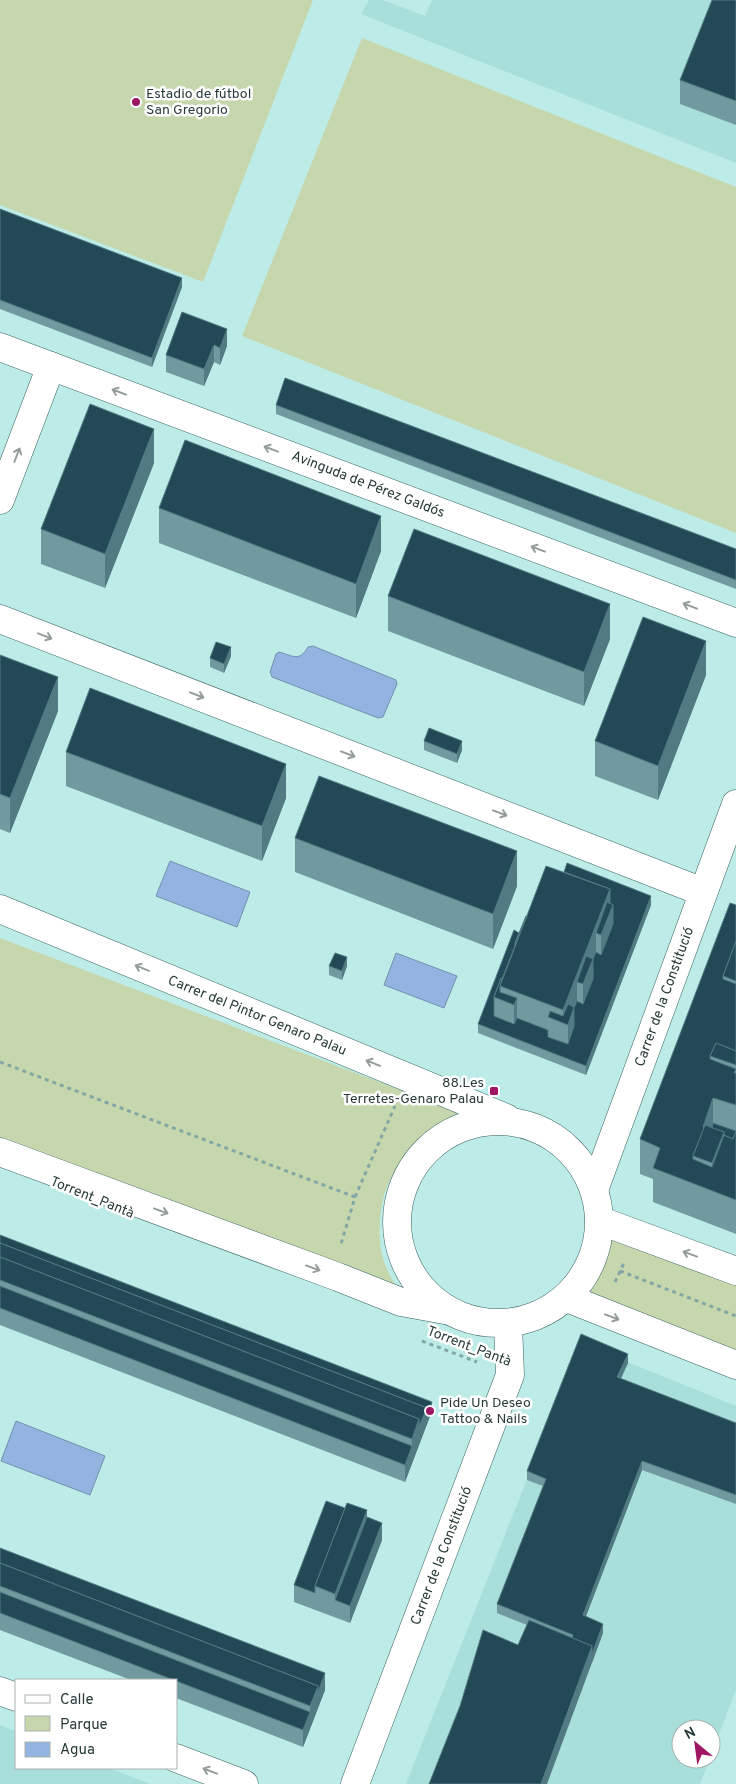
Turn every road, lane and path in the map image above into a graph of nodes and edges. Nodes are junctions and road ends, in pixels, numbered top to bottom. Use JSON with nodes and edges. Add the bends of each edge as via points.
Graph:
{"nodes":[{"id":1,"x":0,"y":347,"type":"edge"},
{"id":2,"x":51,"y":366,"type":"junction"},
{"id":3,"x":0,"y":500,"type":"edge"},
{"id":4,"x":0,"y":619,"type":"edge"},
{"id":5,"x":736,"y":624,"type":"edge"},
{"id":6,"x":736,"y":804,"type":"edge"},
{"id":7,"x":726,"y":866,"type":"edge"},
{"id":8,"x":703,"y":892,"type":"junction"},
{"id":9,"x":0,"y":909,"type":"edge"},
{"id":10,"x":0,"y":1062,"type":"edge"},
{"id":11,"x":407,"y":1078,"type":"junction"},
{"id":12,"x":515,"y":1122,"type":"junction"},
{"id":13,"x":0,"y":1152,"type":"edge"},
{"id":14,"x":594,"y":1190,"type":"junction"},
{"id":15,"x":355,"y":1197,"type":"junction"},
{"id":16,"x":601,"y":1221,"type":"junction"},
{"id":17,"x":638,"y":1235,"type":"junction"},
{"id":18,"x":620,"y":1271,"type":"junction"},
{"id":19,"x":736,"y":1271,"type":"edge"},
{"id":20,"x":332,"y":1275,"type":"junction"},
{"id":21,"x":567,"y":1298,"type":"junction"},
{"id":22,"x":445,"y":1310,"type":"junction"},
{"id":23,"x":601,"y":1312,"type":"junction"},
{"id":24,"x":736,"y":1316,"type":"edge"},
{"id":25,"x":508,"y":1324,"type":"junction"},
{"id":26,"x":417,"y":1339,"type":"dead end"},
{"id":27,"x":736,"y":1365,"type":"edge"},
{"id":28,"x":510,"y":1375,"type":"junction"},
{"id":29,"x":0,"y":1691,"type":"edge"},
{"id":30,"x":15,"y":1697,"type":"edge"},
{"id":31,"x":178,"y":1759,"type":"edge"},
{"id":32,"x":244,"y":1784,"type":"edge"},
{"id":33,"x":355,"y":1784,"type":"edge"}],
"edges":[{"from":1,"to":2,"type":"street","name":"Avinguda de Pérez Galdós"},
{"from":3,"to":2,"type":"street","one_way":true},
{"from":5,"to":2,"type":"street","name":"Avinguda de Pérez Galdós","one_way":true},
{"from":4,"to":8,"type":"street","one_way":true},
{"from":6,"to":7,"type":"street","name":"Carrer de la Constitució"},
{"from":7,"to":8,"type":"street","name":"Carrer de la Constitució"},
{"from":8,"to":14,"type":"street","name":"Carrer de la Constitució"},
{"from":11,"to":9,"type":"street","name":"Carrer del Pintor Genaro Palau","one_way":true},
{"from":10,"to":15,"type":"path"},
{"from":11,"to":12,"type":"street","name":"Carrer del Pintor Genaro Palau"},
{"from":11,"to":15,"type":"path"},
{"from":12,"to":14,"type":"street","via":[[537,1128],[557,1139],[582,1164]]},
{"from":12,"to":22,"type":"street","via":[[476,1123],[433,1144],[409,1171],[397,1206],[398,1246],[413,1280]]},
{"from":13,"to":20,"type":"street","one_way":true},
{"from":14,"to":16,"type":"street","via":[[600,1205]]},
{"from":15,"to":20,"type":"path"},
{"from":16,"to":17,"type":"street"},
{"from":16,"to":21,"type":"street","via":[[598,1246],[584,1278]]},
{"from":17,"to":18,"type":"path"},
{"from":19,"to":17,"type":"street","one_way":true},
{"from":18,"to":23,"type":"path"},
{"from":18,"to":24,"type":"path"},
{"from":20,"to":22,"type":"street","via":[[401,1302]]},
{"from":21,"to":23,"type":"street"},
{"from":21,"to":25,"type":"street","via":[[540,1314]]},
{"from":22,"to":25,"type":"street","via":[[478,1323]]},
{"from":23,"to":27,"type":"street","one_way":true},
{"from":25,"to":28,"type":"street","name":"Carrer de la Constitució"},
{"from":26,"to":28,"type":"path","name":"Torrent_Pantà"},
{"from":28,"to":33,"type":"street","name":"Carrer de la Constitució"},
{"from":29,"to":30,"type":"street"},
{"from":32,"to":31,"type":"street","one_way":true}]}
